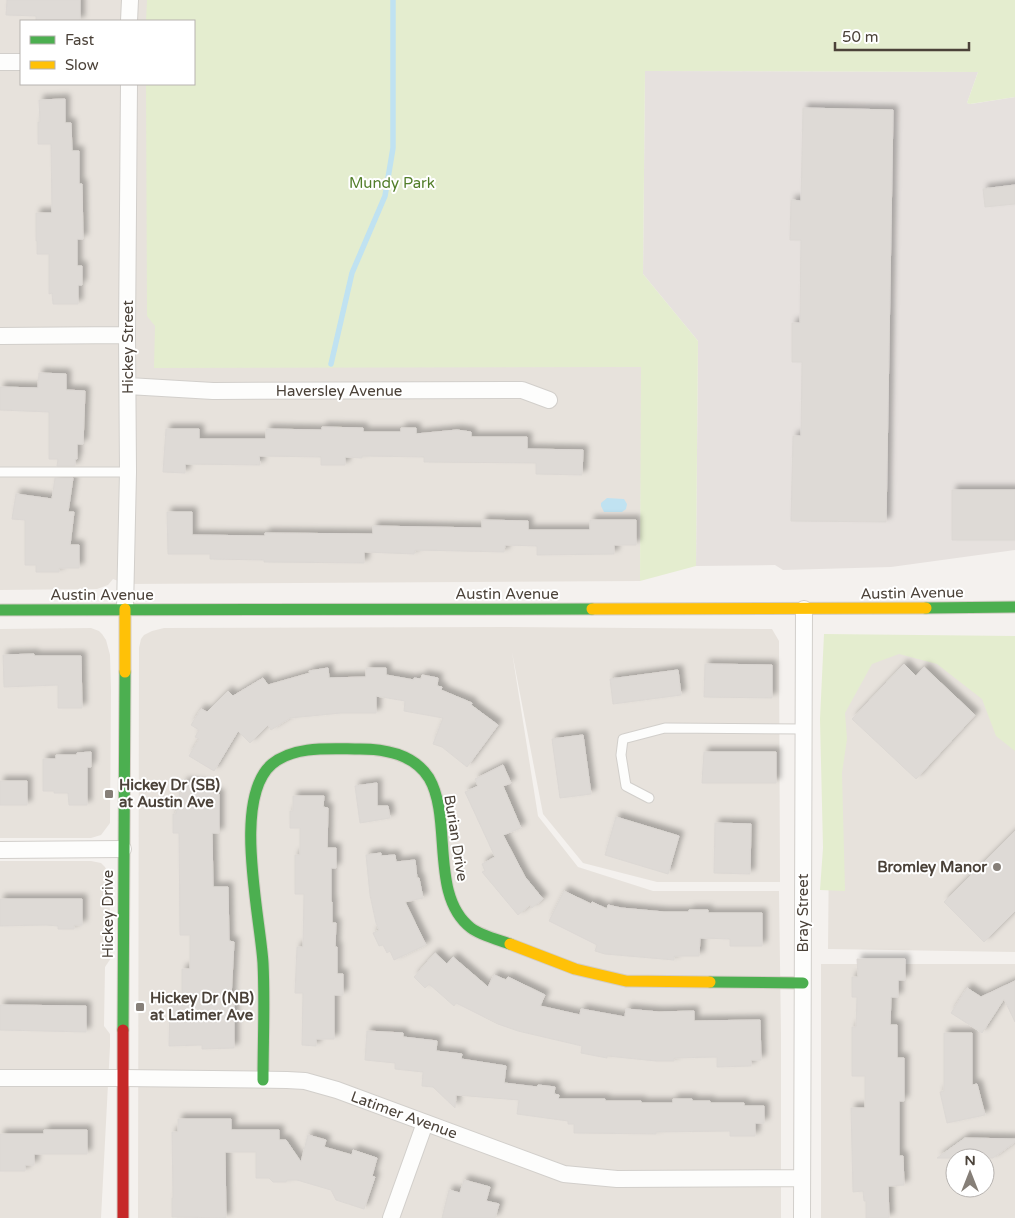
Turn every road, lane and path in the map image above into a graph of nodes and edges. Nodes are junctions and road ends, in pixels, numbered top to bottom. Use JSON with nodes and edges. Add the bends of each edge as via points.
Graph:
{"nodes":[{"id":1,"x":130,"y":0,"type":"edge"},
{"id":2,"x":129,"y":20,"type":"edge"},
{"id":3,"x":0,"y":62,"type":"edge"},
{"id":4,"x":20,"y":62,"type":"edge"},
{"id":5,"x":129,"y":85,"type":"edge"},
{"id":6,"x":127,"y":335,"type":"junction"},
{"id":7,"x":0,"y":336,"type":"edge"},
{"id":8,"x":128,"y":386,"type":"junction"},
{"id":9,"x":549,"y":400,"type":"dead end"},
{"id":10,"x":0,"y":472,"type":"edge"},
{"id":11,"x":128,"y":472,"type":"junction"},
{"id":12,"x":1015,"y":607,"type":"edge"},
{"id":13,"x":125,"y":609,"type":"junction"},
{"id":14,"x":804,"y":609,"type":"junction"},
{"id":15,"x":0,"y":610,"type":"edge"},
{"id":16,"x":804,"y":729,"type":"junction"},
{"id":17,"x":649,"y":798,"type":"dead end"},
{"id":18,"x":0,"y":850,"type":"edge"},
{"id":19,"x":123,"y":850,"type":"junction"},
{"id":20,"x":803,"y":983,"type":"junction"},
{"id":21,"x":0,"y":1078,"type":"edge"},
{"id":22,"x":123,"y":1078,"type":"junction"},
{"id":23,"x":263,"y":1080,"type":"junction"},
{"id":24,"x":425,"y":1123,"type":"junction"},
{"id":25,"x":802,"y":1178,"type":"junction"},
{"id":26,"x":123,"y":1218,"type":"edge"},
{"id":27,"x":391,"y":1218,"type":"edge"},
{"id":28,"x":802,"y":1218,"type":"edge"}],
"edges":[{"from":1,"to":2,"type":"street"},
{"from":3,"to":4,"type":"street"},
{"from":5,"to":6,"type":"street","name":"Hickey Street"},
{"from":6,"to":7,"type":"street"},
{"from":6,"to":8,"type":"street","name":"Hickey Street"},
{"from":8,"to":9,"type":"street","name":"Haversley Avenue","via":[[213,391],[522,390]]},
{"from":8,"to":11,"type":"street","name":"Hickey Street"},
{"from":10,"to":11,"type":"lane"},
{"from":11,"to":13,"type":"street","name":"Hickey Street"},
{"from":12,"to":14,"type":"street","name":"Austin Avenue"},
{"from":13,"to":14,"type":"street","name":"Austin Avenue"},
{"from":13,"to":15,"type":"street","name":"Austin Avenue"},
{"from":13,"to":19,"type":"street","name":"Hickey Drive"},
{"from":14,"to":16,"type":"street","name":"Bray Street"},
{"from":16,"to":17,"type":"lane","via":[[665,728],[623,739],[621,755],[626,786]]},
{"from":16,"to":20,"type":"street","name":"Bray Street"},
{"from":18,"to":19,"type":"street"},
{"from":19,"to":22,"type":"street","name":"Hickey Drive"},
{"from":20,"to":23,"type":"street","name":"Burian Drive","via":[[626,981],[575,969],[472,929],[463,921],[448,890],[436,800],[425,772],[405,756],[378,748],[305,750],[274,762],[260,779],[253,802],[252,864],[263,962]]},
{"from":20,"to":25,"type":"street","name":"Bray Street"},
{"from":21,"to":22,"type":"street","name":"Latimer Avenue"},
{"from":22,"to":23,"type":"street","name":"Latimer Avenue"},
{"from":22,"to":26,"type":"street","name":"Hickey Drive"},
{"from":23,"to":24,"type":"street","name":"Latimer Avenue","via":[[305,1081],[322,1085]]},
{"from":24,"to":25,"type":"street","name":"Latimer Avenue","via":[[572,1176]]},
{"from":24,"to":27,"type":"street"},
{"from":25,"to":28,"type":"street","name":"Bray Street"}]}
